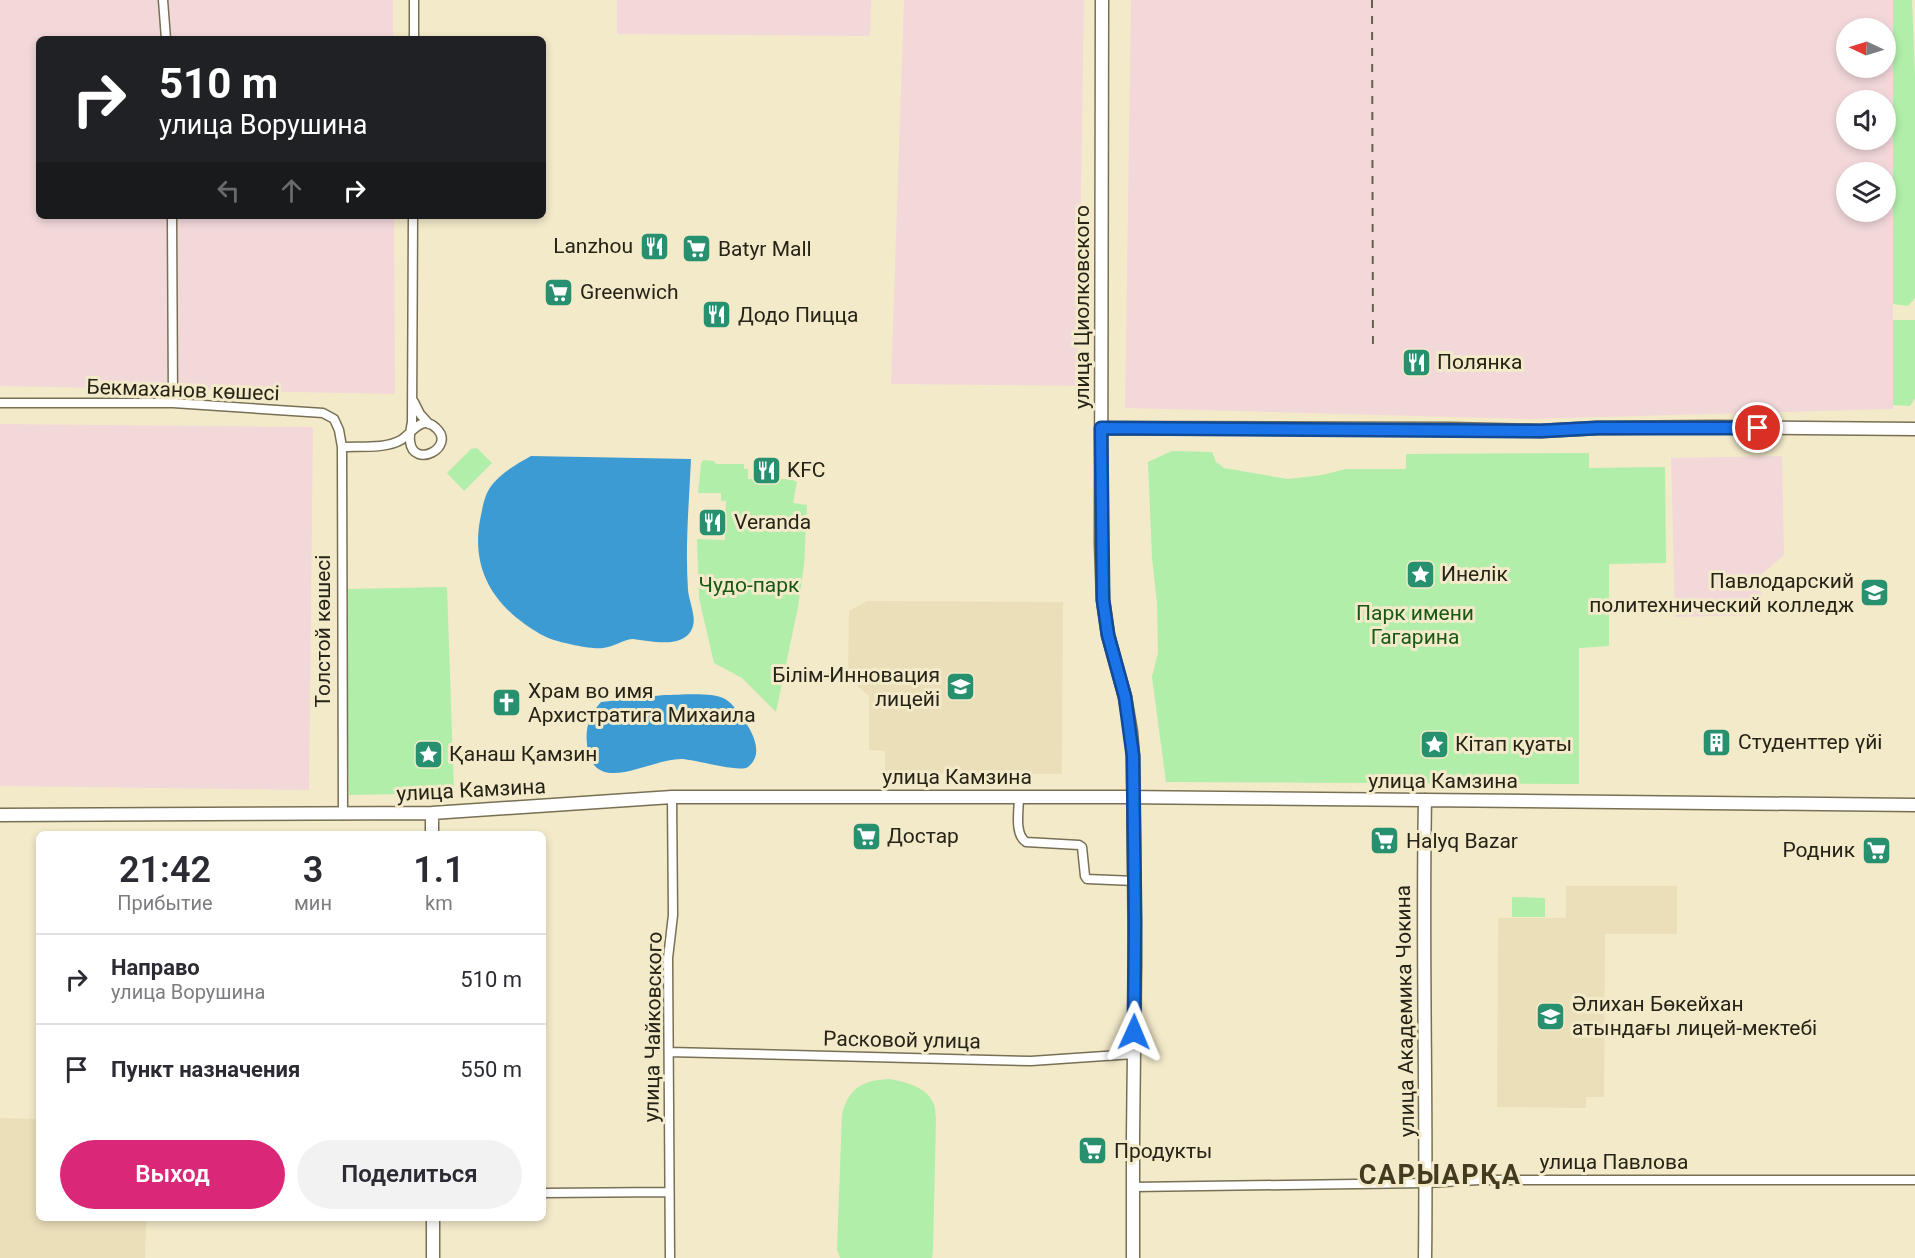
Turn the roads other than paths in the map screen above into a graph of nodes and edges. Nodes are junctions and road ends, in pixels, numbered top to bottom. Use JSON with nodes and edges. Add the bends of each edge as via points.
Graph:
{"nodes":[{"id":1,"x":163,"y":0,"type":"edge"},
{"id":2,"x":414,"y":0,"type":"edge"},
{"id":3,"x":1102,"y":0,"type":"edge"},
{"id":4,"x":166,"y":36,"type":"edge"},
{"id":5,"x":414,"y":36,"type":"edge"},
{"id":6,"x":172,"y":219,"type":"edge"},
{"id":7,"x":413,"y":219,"type":"edge"},
{"id":8,"x":412,"y":396,"type":"junction"},
{"id":9,"x":0,"y":403,"type":"edge"},
{"id":10,"x":173,"y":403,"type":"junction"},
{"id":11,"x":429,"y":423,"type":"junction"},
{"id":12,"x":1101,"y":428,"type":"junction"},
{"id":13,"x":1915,"y":429,"type":"edge"},
{"id":14,"x":411,"y":432,"type":"junction"},
{"id":15,"x":391,"y":444,"type":"junction"},
{"id":16,"x":342,"y":447,"type":"junction"},
{"id":17,"x":415,"y":452,"type":"junction"},
{"id":18,"x":672,"y":797,"type":"junction"},
{"id":19,"x":1019,"y":797,"type":"junction"},
{"id":20,"x":1134,"y":797,"type":"junction"},
{"id":21,"x":1425,"y":800,"type":"junction"},
{"id":22,"x":1915,"y":805,"type":"edge"},
{"id":23,"x":432,"y":813,"type":"junction"},
{"id":24,"x":0,"y":815,"type":"edge"},
{"id":25,"x":344,"y":815,"type":"junction"},
{"id":26,"x":432,"y":831,"type":"edge"},
{"id":27,"x":1135,"y":880,"type":"junction"},
{"id":28,"x":669,"y":1052,"type":"junction"},
{"id":29,"x":1134,"y":1054,"type":"junction"},
{"id":30,"x":1915,"y":1180,"type":"edge"},
{"id":31,"x":1426,"y":1183,"type":"junction"},
{"id":32,"x":1133,"y":1187,"type":"junction"},
{"id":33,"x":669,"y":1192,"type":"junction"},
{"id":34,"x":546,"y":1193,"type":"edge"},
{"id":35,"x":433,"y":1221,"type":"edge"},
{"id":36,"x":433,"y":1258,"type":"edge"},
{"id":37,"x":670,"y":1258,"type":"edge"},
{"id":38,"x":1133,"y":1258,"type":"edge"},
{"id":39,"x":1425,"y":1258,"type":"edge"}],
"edges":[{"from":1,"to":4,"type":"street"},
{"from":2,"to":5,"type":"street"},
{"from":3,"to":12,"type":"main road","name":"улица Циолковского"},
{"from":6,"to":10,"type":"street"},
{"from":7,"to":8,"type":"street"},
{"from":8,"to":11,"type":"street"},
{"from":8,"to":14,"type":"street"},
{"from":9,"to":10,"type":"street","name":"Бекмаханов көшесі"},
{"from":10,"to":16,"type":"street","name":"Бекмаханов көшесі","via":[[323,413],[334,419]]},
{"from":11,"to":14,"type":"street","via":[[419,424]]},
{"from":11,"to":17,"type":"street","via":[[438,429],[440,444],[430,454]]},
{"from":12,"to":13,"type":"main road"},
{"from":12,"to":20,"type":"main road","name":"улица Циолковского","via":[[1103,600],[1130,723]]},
{"from":14,"to":15,"type":"street"},
{"from":14,"to":17,"type":"street"},
{"from":15,"to":16,"type":"street"},
{"from":15,"to":17,"type":"street"},
{"from":16,"to":25,"type":"street","name":"Толстой көшесі"},
{"from":18,"to":19,"type":"main road","name":"улица Камзина"},
{"from":18,"to":23,"type":"main road","name":"улица Камзина"},
{"from":18,"to":28,"type":"street","name":"улица Чайковского"},
{"from":19,"to":20,"type":"main road","name":"улица Камзина"},
{"from":19,"to":27,"type":"street","via":[[1021,839],[1078,844],[1082,847],[1087,879]]},
{"from":20,"to":21,"type":"main road","name":"улица Камзина"},
{"from":20,"to":27,"type":"main road","name":"улица Циолковского"},
{"from":21,"to":22,"type":"main road","name":"улица Камзина"},
{"from":21,"to":31,"type":"main road","name":"улица Академика Чокина"},
{"from":23,"to":25,"type":"main road","name":"улица Камзина"},
{"from":23,"to":26,"type":"main road"},
{"from":24,"to":25,"type":"main road","name":"улица Камзина"},
{"from":27,"to":29,"type":"main road","name":"улица Циолковского"},
{"from":28,"to":29,"type":"street","name":"Расковой улица","via":[[1031,1061]]},
{"from":28,"to":33,"type":"street","name":"улица Чайковского"},
{"from":29,"to":32,"type":"main road","name":"улица Циолковского"},
{"from":30,"to":31,"type":"street","name":"улица Павлова"},
{"from":31,"to":32,"type":"street","name":"улица Павлова"},
{"from":31,"to":39,"type":"main road","name":"улица Академика Чокина"},
{"from":32,"to":38,"type":"main road","name":"улица Циолковского"},
{"from":33,"to":34,"type":"street"},
{"from":33,"to":37,"type":"street","name":"улица Чайковского"},
{"from":35,"to":36,"type":"main road"}]}
